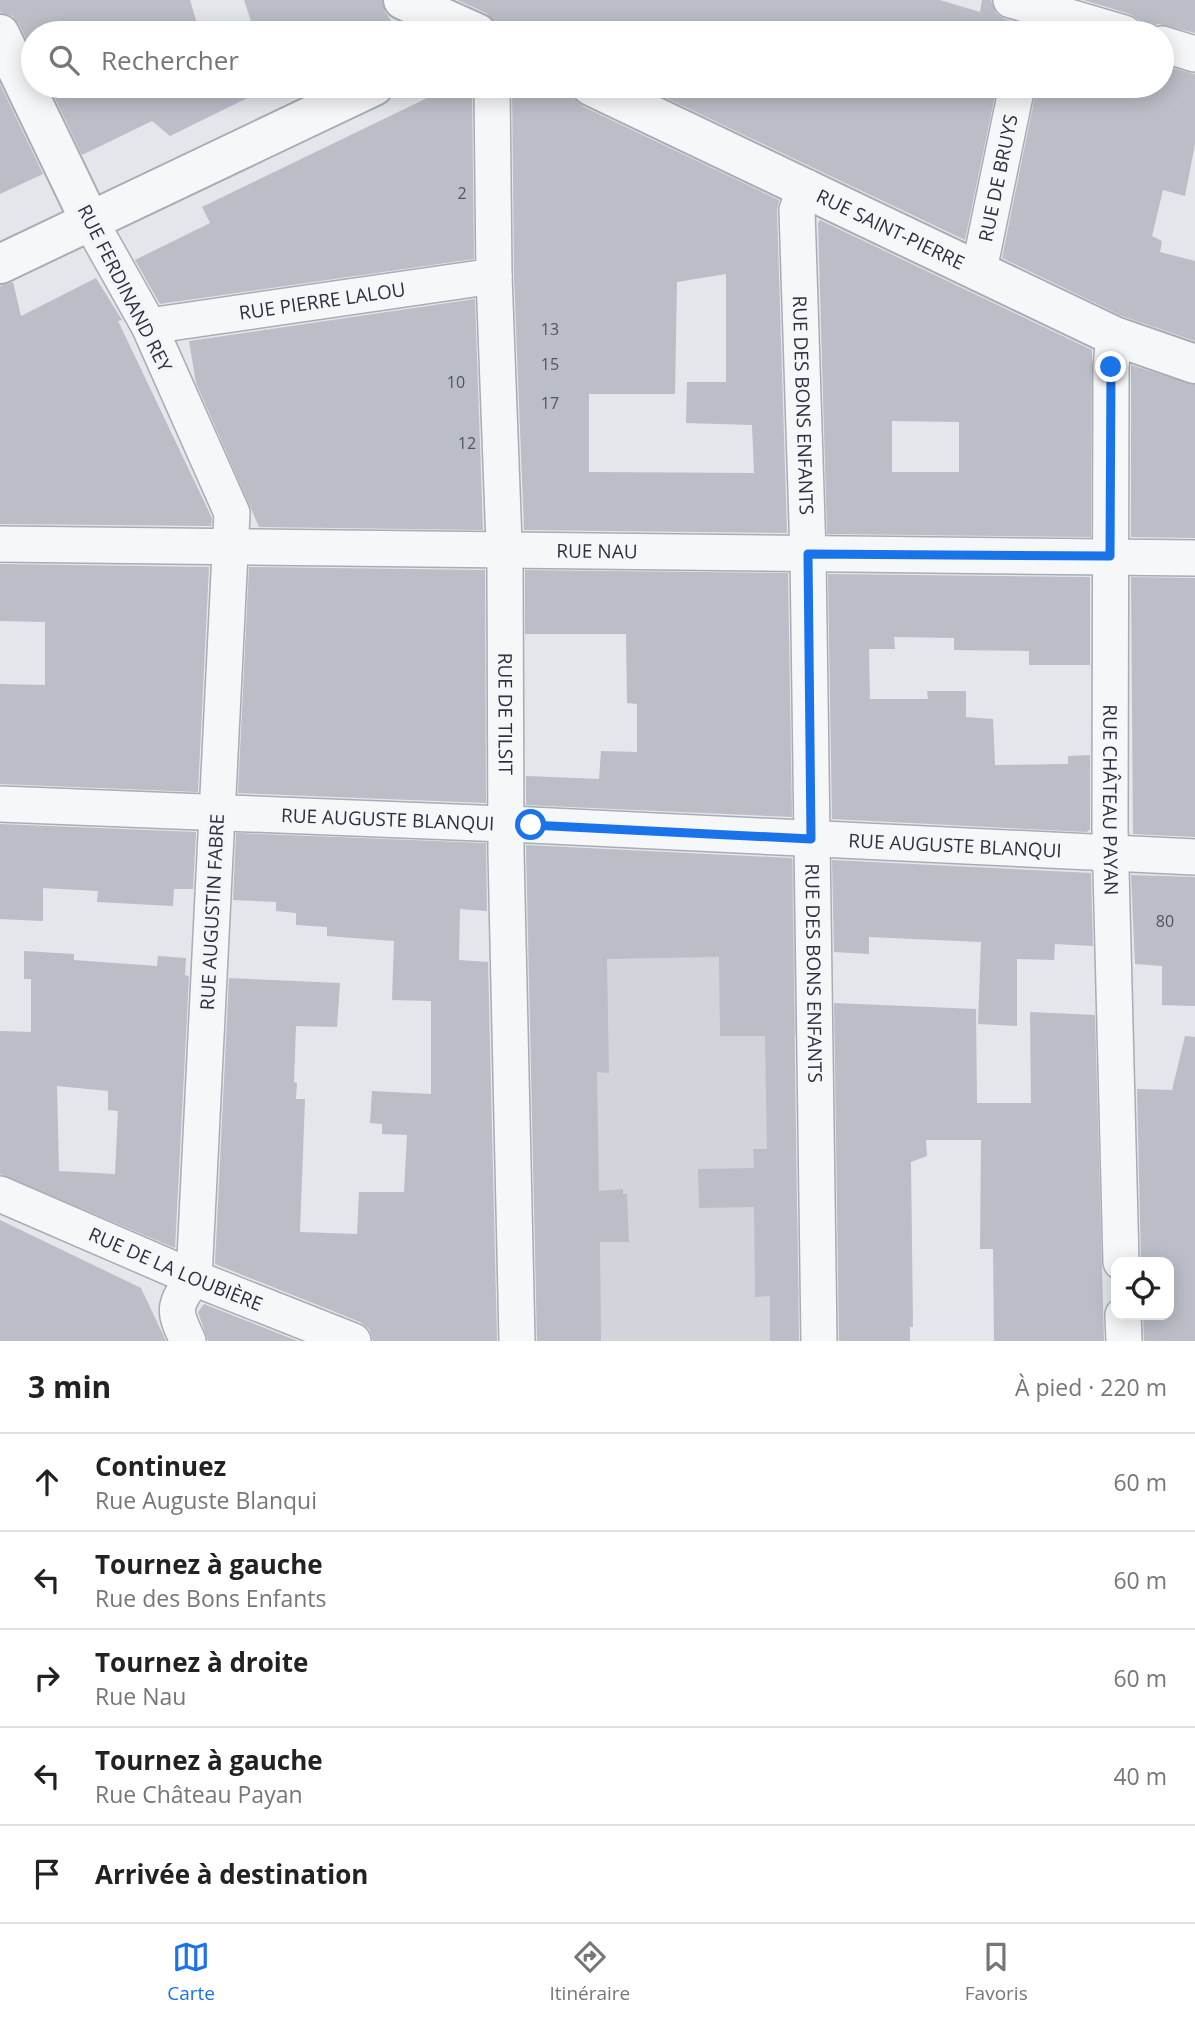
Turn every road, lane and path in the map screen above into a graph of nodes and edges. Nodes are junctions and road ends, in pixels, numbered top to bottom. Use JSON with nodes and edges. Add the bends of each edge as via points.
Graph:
{"nodes":[{"id":1,"x":403,"y":0,"type":"edge"},
{"id":2,"x":1031,"y":11,"type":"edge"},
{"id":3,"x":449,"y":21,"type":"edge"},
{"id":4,"x":1073,"y":21,"type":"edge"},
{"id":5,"x":0,"y":34,"type":"edge"},
{"id":6,"x":1174,"y":48,"type":"edge"},
{"id":7,"x":1195,"y":54,"type":"edge"},
{"id":8,"x":21,"y":78,"type":"edge"},
{"id":9,"x":31,"y":98,"type":"edge"},
{"id":10,"x":349,"y":98,"type":"edge"},
{"id":11,"x":492,"y":98,"type":"edge"},
{"id":12,"x":617,"y":98,"type":"edge"},
{"id":13,"x":1015,"y":98,"type":"edge"},
{"id":14,"x":806,"y":187,"type":"junction"},
{"id":15,"x":90,"y":221,"type":"junction"},
{"id":16,"x":0,"y":264,"type":"edge"},
{"id":17,"x":979,"y":270,"type":"junction"},
{"id":18,"x":494,"y":276,"type":"junction"},
{"id":19,"x":149,"y":326,"type":"junction"},
{"id":20,"x":1114,"y":336,"type":"junction"},
{"id":21,"x":1195,"y":364,"type":"edge"},
{"id":22,"x":0,"y":544,"type":"edge"},
{"id":23,"x":231,"y":547,"type":"junction"},
{"id":24,"x":504,"y":551,"type":"junction"},
{"id":25,"x":808,"y":554,"type":"junction"},
{"id":26,"x":1110,"y":556,"type":"junction"},
{"id":27,"x":1195,"y":558,"type":"edge"},
{"id":28,"x":0,"y":804,"type":"edge"},
{"id":29,"x":217,"y":811,"type":"junction"},
{"id":30,"x":505,"y":825,"type":"junction"},
{"id":31,"x":811,"y":839,"type":"junction"},
{"id":32,"x":1111,"y":852,"type":"junction"},
{"id":33,"x":1195,"y":857,"type":"edge"},
{"id":34,"x":0,"y":1194,"type":"edge"},
{"id":35,"x":1121,"y":1257,"type":"edge"},
{"id":36,"x":194,"y":1278,"type":"junction"},
{"id":37,"x":1123,"y":1320,"type":"edge"},
{"id":38,"x":188,"y":1341,"type":"edge"},
{"id":39,"x":353,"y":1341,"type":"edge"},
{"id":40,"x":517,"y":1341,"type":"edge"},
{"id":41,"x":819,"y":1341,"type":"edge"},
{"id":42,"x":1124,"y":1341,"type":"edge"}],
"edges":[{"from":1,"to":3,"type":"street"},
{"from":2,"to":4,"type":"street"},
{"from":5,"to":8,"type":"street","name":"RUE FERDINAND REY"},
{"from":6,"to":7,"type":"street"},
{"from":9,"to":15,"type":"street","name":"RUE FERDINAND REY"},
{"from":10,"to":15,"type":"street"},
{"from":11,"to":18,"type":"street","name":"RUE DE TILSIT"},
{"from":12,"to":14,"type":"street","name":"RUE SAINT-PIERRE"},
{"from":13,"to":17,"type":"street","name":"RUE DE BRUYS"},
{"from":14,"to":17,"type":"street","name":"RUE SAINT-PIERRE"},
{"from":14,"to":25,"type":"street","name":"RUE DES BONS ENFANTS","via":[[797,210]]},
{"from":15,"to":16,"type":"street"},
{"from":15,"to":19,"type":"street","name":"RUE FERDINAND REY"},
{"from":17,"to":20,"type":"street","name":"RUE SAINT-PIERRE"},
{"from":18,"to":19,"type":"street","name":"RUE PIERRE LALOU"},
{"from":18,"to":24,"type":"street","name":"RUE DE TILSIT"},
{"from":19,"to":23,"type":"street","name":"RUE FERDINAND REY","via":[[232,513]]},
{"from":20,"to":21,"type":"street","name":"RUE SAINT-PIERRE"},
{"from":20,"to":26,"type":"street","name":"RUE CHÂTEAU PAYAN"},
{"from":22,"to":23,"type":"street","name":"RUE NAU"},
{"from":23,"to":24,"type":"street","name":"RUE NAU"},
{"from":23,"to":29,"type":"street","name":"RUE AUGUSTIN FABRE"},
{"from":24,"to":25,"type":"street","name":"RUE NAU"},
{"from":24,"to":30,"type":"street","name":"RUE DE TILSIT"},
{"from":25,"to":26,"type":"street","name":"RUE NAU"},
{"from":25,"to":31,"type":"street","name":"RUE DES BONS ENFANTS"},
{"from":26,"to":27,"type":"street","name":"RUE NAU"},
{"from":26,"to":32,"type":"street","name":"RUE CHÂTEAU PAYAN"},
{"from":28,"to":29,"type":"street","name":"RUE AUGUSTE BLANQUI"},
{"from":29,"to":30,"type":"street","name":"RUE AUGUSTE BLANQUI"},
{"from":29,"to":36,"type":"street","name":"RUE AUGUSTIN FABRE"},
{"from":30,"to":31,"type":"street","name":"RUE AUGUSTE BLANQUI"},
{"from":30,"to":40,"type":"street","name":"RUE DE TILSIT"},
{"from":31,"to":32,"type":"street","name":"RUE AUGUSTE BLANQUI"},
{"from":31,"to":41,"type":"street","name":"RUE DES BONS ENFANTS"},
{"from":32,"to":33,"type":"street","name":"RUE AUGUSTE BLANQUI"},
{"from":32,"to":35,"type":"street","name":"RUE CHÂTEAU PAYAN"},
{"from":34,"to":36,"type":"street","name":"RUE DE LA LOUBIÈRE"},
{"from":36,"to":38,"type":"street","via":[[178,1298],[176,1314]]},
{"from":36,"to":39,"type":"street","name":"RUE DE LA LOUBIÈRE"},
{"from":37,"to":42,"type":"street"}]}
